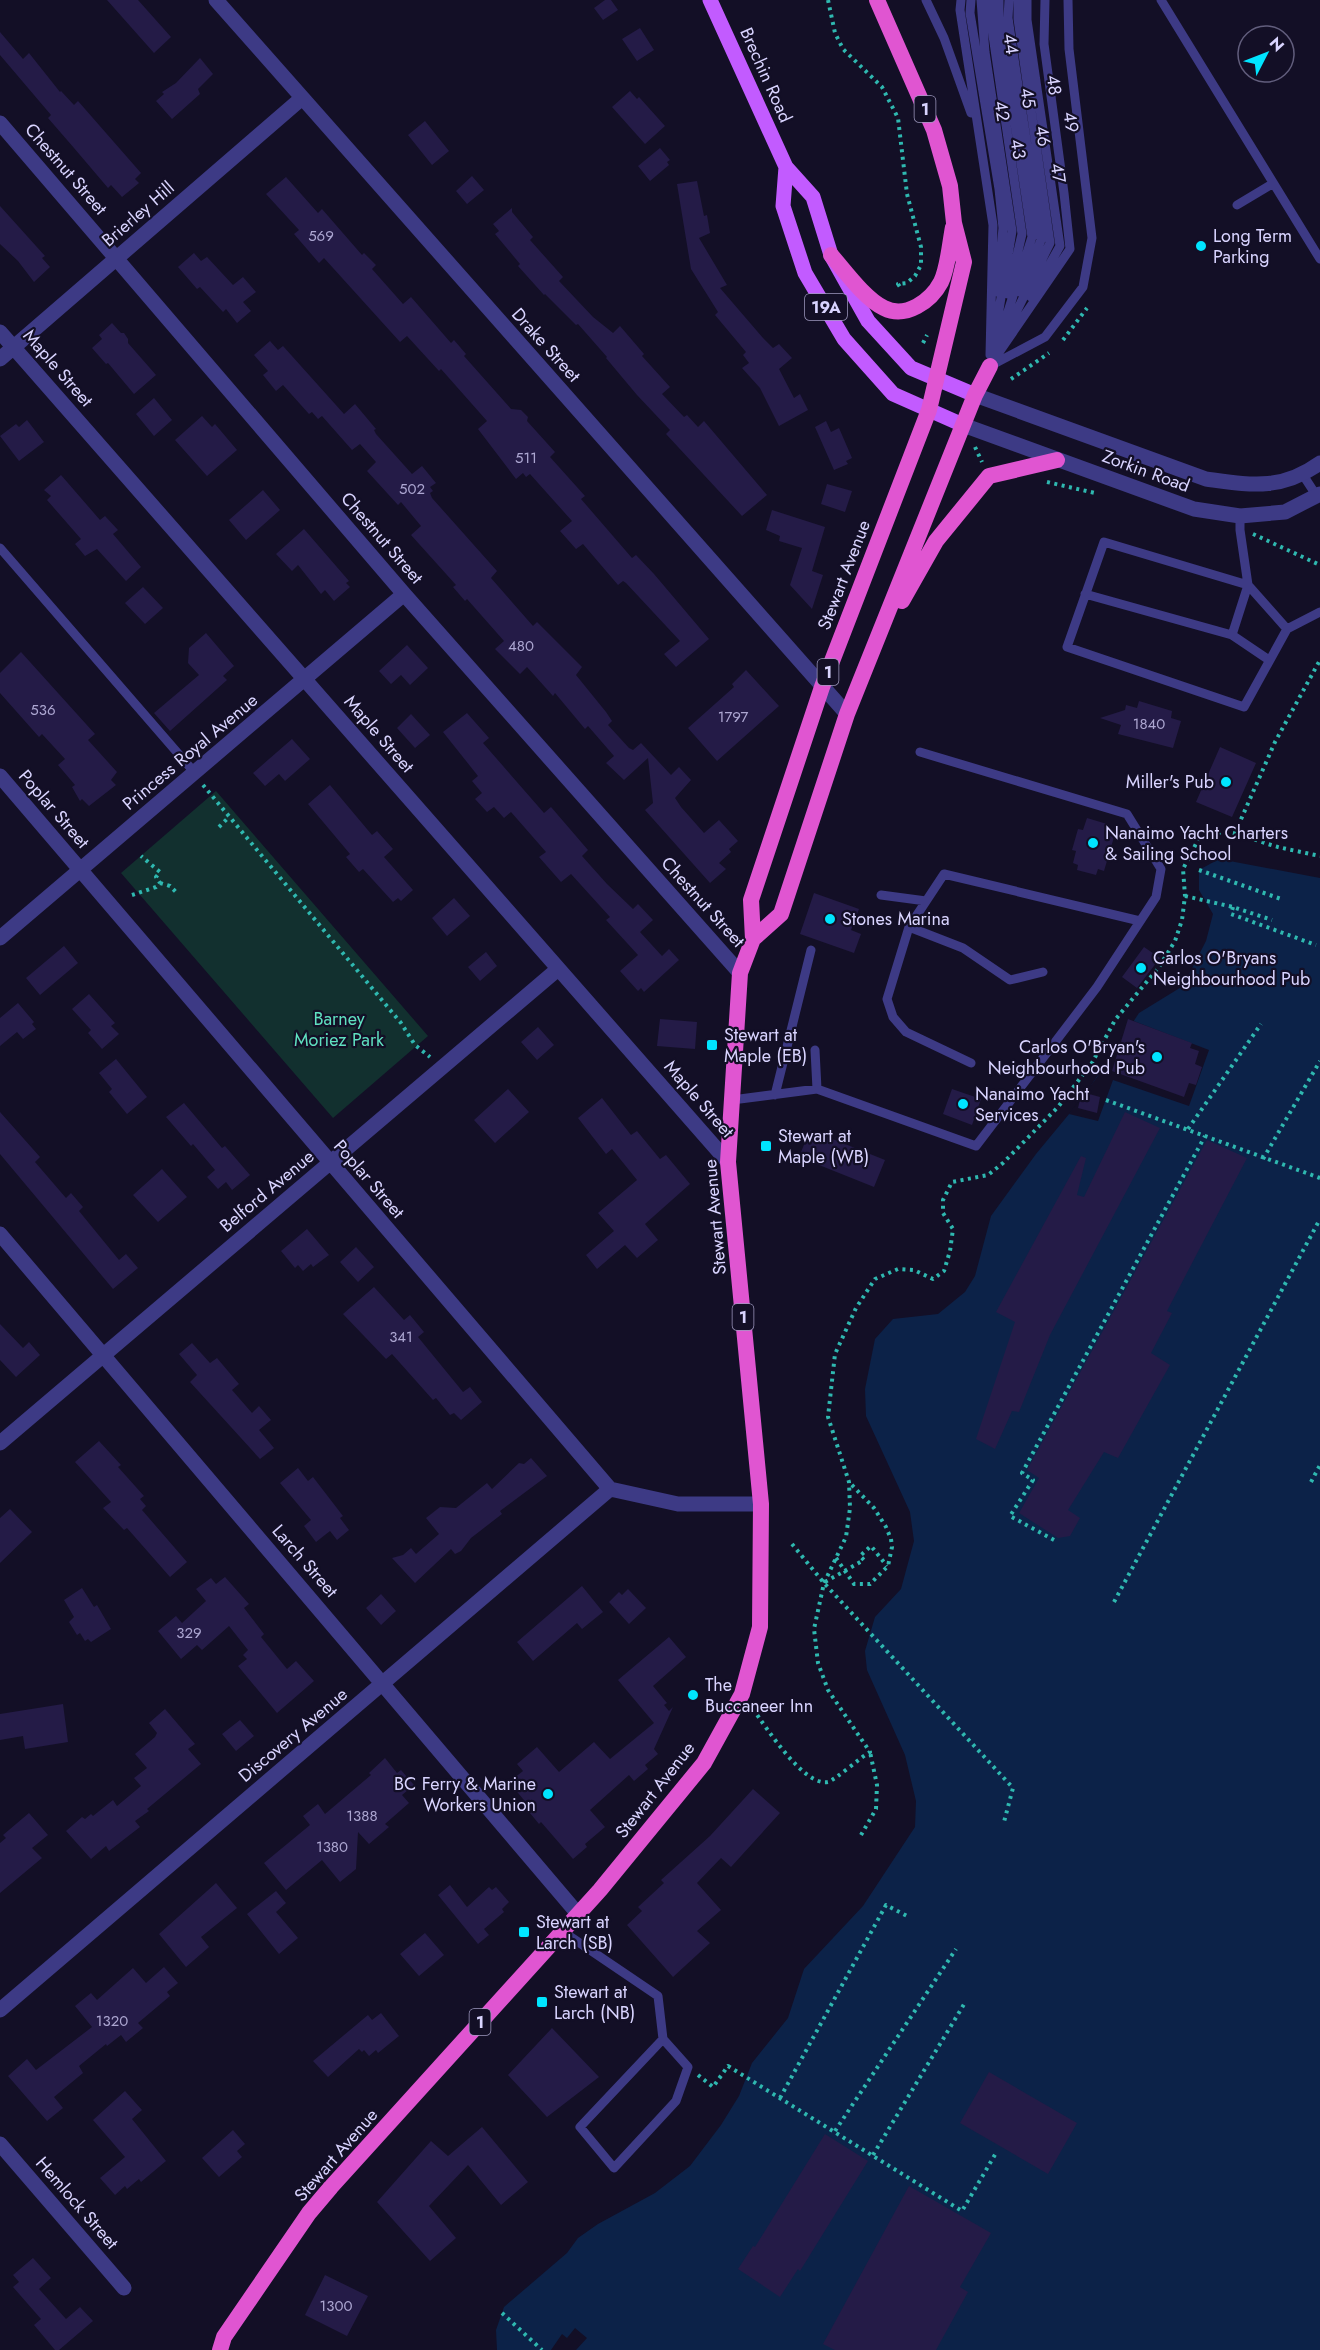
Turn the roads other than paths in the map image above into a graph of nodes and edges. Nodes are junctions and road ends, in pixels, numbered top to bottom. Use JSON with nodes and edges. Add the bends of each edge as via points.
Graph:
{"nodes":[{"id":1,"x":216,"y":0,"type":"edge"},
{"id":2,"x":710,"y":0,"type":"edge"},
{"id":3,"x":877,"y":0,"type":"edge"},
{"id":4,"x":926,"y":0,"type":"edge"},
{"id":5,"x":961,"y":0,"type":"edge"},
{"id":6,"x":971,"y":0,"type":"edge"},
{"id":7,"x":981,"y":0,"type":"edge"},
{"id":8,"x":990,"y":0,"type":"edge"},
{"id":9,"x":999,"y":0,"type":"edge"},
{"id":10,"x":1009,"y":0,"type":"edge"},
{"id":11,"x":1018,"y":0,"type":"edge"},
{"id":12,"x":1028,"y":0,"type":"edge"},
{"id":13,"x":1044,"y":0,"type":"edge"},
{"id":14,"x":1068,"y":0,"type":"edge"},
{"id":15,"x":1161,"y":0,"type":"edge"},
{"id":16,"x":302,"y":98,"type":"junction"},
{"id":17,"x":0,"y":123,"type":"edge"},
{"id":18,"x":979,"y":138,"type":"junction"},
{"id":19,"x":786,"y":167,"type":"junction"},
{"id":20,"x":1272,"y":184,"type":"junction"},
{"id":21,"x":1237,"y":205,"type":"dead end"},
{"id":22,"x":954,"y":223,"type":"junction"},
{"id":23,"x":1036,"y":239,"type":"junction"},
{"id":24,"x":831,"y":255,"type":"junction"},
{"id":25,"x":117,"y":258,"type":"junction"},
{"id":26,"x":1320,"y":259,"type":"edge"},
{"id":27,"x":0,"y":332,"type":"edge"},
{"id":28,"x":14,"y":347,"type":"junction"},
{"id":29,"x":0,"y":359,"type":"edge"},
{"id":30,"x":990,"y":366,"type":"junction"},
{"id":31,"x":938,"y":379,"type":"junction"},
{"id":32,"x":975,"y":395,"type":"junction"},
{"id":33,"x":929,"y":410,"type":"junction"},
{"id":34,"x":963,"y":425,"type":"junction"},
{"id":35,"x":1057,"y":460,"type":"junction"},
{"id":36,"x":1320,"y":463,"type":"edge"},
{"id":37,"x":1303,"y":475,"type":"junction"},
{"id":38,"x":1319,"y":497,"type":"edge"},
{"id":39,"x":1240,"y":516,"type":"junction"},
{"id":40,"x":0,"y":548,"type":"edge"},
{"id":41,"x":1248,"y":585,"type":"junction"},
{"id":42,"x":404,"y":594,"type":"junction"},
{"id":43,"x":1085,"y":594,"type":"junction"},
{"id":44,"x":1320,"y":612,"type":"edge"},
{"id":45,"x":1287,"y":629,"type":"junction"},
{"id":46,"x":1232,"y":635,"type":"junction"},
{"id":47,"x":869,"y":660,"type":"junction"},
{"id":48,"x":1269,"y":660,"type":"junction"},
{"id":49,"x":305,"y":679,"type":"junction"},
{"id":50,"x":822,"y":687,"type":"junction"},
{"id":51,"x":848,"y":714,"type":"junction"},
{"id":52,"x":920,"y":752,"type":"dead end"},
{"id":53,"x":195,"y":773,"type":"junction"},
{"id":54,"x":0,"y":776,"type":"edge"},
{"id":55,"x":81,"y":870,"type":"junction"},
{"id":56,"x":881,"y":896,"type":"dead end"},
{"id":57,"x":926,"y":901,"type":"junction"},
{"id":58,"x":1140,"y":921,"type":"junction"},
{"id":59,"x":909,"y":927,"type":"junction"},
{"id":60,"x":0,"y":938,"type":"edge"},
{"id":61,"x":753,"y":939,"type":"junction"},
{"id":62,"x":811,"y":950,"type":"dead end"},
{"id":63,"x":558,"y":969,"type":"junction"},
{"id":64,"x":1043,"y":972,"type":"dead end"},
{"id":65,"x":740,"y":973,"type":"junction"},
{"id":66,"x":815,"y":1050,"type":"dead end"},
{"id":67,"x":970,"y":1063,"type":"dead end"},
{"id":68,"x":817,"y":1089,"type":"junction"},
{"id":69,"x":775,"y":1095,"type":"junction"},
{"id":70,"x":732,"y":1100,"type":"junction"},
{"id":71,"x":728,"y":1162,"type":"junction"},
{"id":72,"x":329,"y":1163,"type":"junction"},
{"id":73,"x":0,"y":1234,"type":"edge"},
{"id":74,"x":104,"y":1355,"type":"junction"},
{"id":75,"x":0,"y":1443,"type":"edge"},
{"id":76,"x":610,"y":1490,"type":"junction"},
{"id":77,"x":761,"y":1504,"type":"junction"},
{"id":78,"x":384,"y":1683,"type":"junction"},
{"id":79,"x":578,"y":1914,"type":"junction"},
{"id":80,"x":562,"y":1931,"type":"junction"},
{"id":81,"x":0,"y":2010,"type":"edge"},
{"id":82,"x":663,"y":2039,"type":"junction"},
{"id":83,"x":0,"y":2144,"type":"edge"},
{"id":84,"x":124,"y":2288,"type":"dead end"},
{"id":85,"x":220,"y":2350,"type":"edge"}],
"edges":[{"from":1,"to":16,"type":"street","name":"Drake Street"},
{"from":2,"to":19,"type":"main road","name":"Brechin Road","number":"19A"},
{"from":3,"to":22,"type":"highway","number":"1","via":[[934,130],[950,186]]},
{"from":4,"to":18,"type":"lane","via":[[944,38]]},
{"from":5,"to":18,"type":"lane","number":"1"},
{"from":6,"to":23,"type":"lane","name":"42","via":[[999,189]]},
{"from":7,"to":23,"type":"lane","name":"43","via":[[985,52]]},
{"from":8,"to":23,"type":"lane","name":"44"},
{"from":9,"to":23,"type":"lane","name":"45"},
{"from":10,"to":23,"type":"lane","name":"46","via":[[1008,18]]},
{"from":11,"to":23,"type":"lane","name":"47"},
{"from":12,"to":23,"type":"lane","name":"48"},
{"from":13,"to":23,"type":"lane","name":"49","via":[[1044,44],[1064,193]]},
{"from":14,"to":30,"type":"lane","via":[[1069,49],[1092,238],[1083,286],[1045,337]]},
{"from":15,"to":20,"type":"lane"},
{"from":16,"to":25,"type":"street","name":"Brierley Hill"},
{"from":16,"to":50,"type":"street","name":"Drake Street"},
{"from":17,"to":25,"type":"street","name":"Chestnut Street"},
{"from":18,"to":30,"type":"lane","number":"1","via":[[993,225]]},
{"from":19,"to":24,"type":"main road","name":"Brechin Road","number":"19A","via":[[813,197]]},
{"from":19,"to":33,"type":"main road","name":"Brechin Road","number":"19A","via":[[783,206],[805,273],[844,339],[893,394]]},
{"from":20,"to":21,"type":"lane"},
{"from":20,"to":26,"type":"lane"},
{"from":22,"to":24,"type":"highway","via":[[942,281],[919,305],[899,313],[883,308]]},
{"from":22,"to":31,"type":"highway","name":"Stewart Avenue","number":"1","via":[[964,262]]},
{"from":23,"to":30,"type":"lane"},
{"from":23,"to":30,"type":"lane"},
{"from":23,"to":30,"type":"lane"},
{"from":23,"to":30,"type":"lane"},
{"from":24,"to":31,"type":"main road","name":"Brechin Road","number":"19A","via":[[868,321],[911,368]]},
{"from":25,"to":28,"type":"street","name":"Brierley Hill"},
{"from":25,"to":42,"type":"street","name":"Chestnut Street"},
{"from":27,"to":28,"type":"street","name":"Maple Street"},
{"from":28,"to":29,"type":"street","name":"Brierley Hill"},
{"from":28,"to":49,"type":"street","name":"Maple Street"},
{"from":30,"to":32,"type":"highway","name":"Stewart Avenue","number":"1"},
{"from":31,"to":32,"type":"main road","name":"Brechin Road","number":"19A"},
{"from":31,"to":33,"type":"highway","name":"Stewart Avenue","number":"1"},
{"from":32,"to":34,"type":"highway","name":"Stewart Avenue","number":"1"},
{"from":32,"to":37,"type":"street","name":"Zorkin Road","via":[[1206,479],[1279,484]]},
{"from":33,"to":34,"type":"main road","name":"Brechin Road","number":"19A"},
{"from":33,"to":50,"type":"highway","name":"Stewart Avenue","number":"1"},
{"from":34,"to":35,"type":"street","name":"Zorkin Road"},
{"from":34,"to":47,"type":"highway","name":"Stewart Avenue","number":"1"},
{"from":35,"to":39,"type":"street","name":"Zorkin Road","via":[[1194,509]]},
{"from":35,"to":47,"type":"highway","via":[[989,476],[936,541]]},
{"from":36,"to":37,"type":"street","name":"Zorkin Road"},
{"from":37,"to":38,"type":"lane"},
{"from":38,"to":39,"type":"street","name":"Zorkin Road","via":[[1285,512]]},
{"from":39,"to":41,"type":"lane"},
{"from":40,"to":53,"type":"lane"},
{"from":41,"to":43,"type":"lane","via":[[1104,542]]},
{"from":41,"to":45,"type":"lane"},
{"from":41,"to":46,"type":"lane"},
{"from":42,"to":49,"type":"street","name":"Princess Royal Avenue"},
{"from":42,"to":65,"type":"street","name":"Chestnut Street"},
{"from":43,"to":46,"type":"lane"},
{"from":43,"to":48,"type":"lane","via":[[1067,647],[1244,707]]},
{"from":44,"to":45,"type":"lane"},
{"from":45,"to":48,"type":"lane"},
{"from":46,"to":48,"type":"lane"},
{"from":47,"to":51,"type":"highway","name":"Stewart Avenue","number":"1"},
{"from":49,"to":53,"type":"street","name":"Princess Royal Avenue"},
{"from":49,"to":63,"type":"street","name":"Maple Street"},
{"from":50,"to":51,"type":"street","name":"Drake Street"},
{"from":50,"to":61,"type":"highway","name":"Stewart Avenue","number":"1","via":[[751,900]]},
{"from":51,"to":61,"type":"highway","name":"Stewart Avenue","number":"1","via":[[781,914]]},
{"from":52,"to":58,"type":"lane","via":[[1127,814],[1161,869],[1156,897]]},
{"from":53,"to":55,"type":"street","name":"Princess Royal Avenue"},
{"from":54,"to":55,"type":"street","name":"Poplar Street"},
{"from":55,"to":60,"type":"street","name":"Princess Royal Avenue"},
{"from":55,"to":72,"type":"street","name":"Poplar Street"},
{"from":56,"to":57,"type":"lane"},
{"from":57,"to":58,"type":"lane","via":[[944,874]]},
{"from":57,"to":59,"type":"lane"},
{"from":58,"to":68,"type":"lane","via":[[1097,987],[976,1146]]},
{"from":59,"to":64,"type":"lane","via":[[963,948],[1010,980]]},
{"from":59,"to":67,"type":"lane","via":[[887,999],[893,1017],[906,1032]]},
{"from":61,"to":65,"type":"highway","name":"Stewart Avenue","number":"1"},
{"from":62,"to":69,"type":"lane"},
{"from":63,"to":71,"type":"street","name":"Maple Street"},
{"from":63,"to":72,"type":"street","name":"Belford Avenue"},
{"from":65,"to":70,"type":"highway","name":"Stewart Avenue","number":"1"},
{"from":66,"to":68,"type":"lane"},
{"from":68,"to":69,"type":"lane"},
{"from":69,"to":70,"type":"lane"},
{"from":70,"to":71,"type":"highway","name":"Stewart Avenue","number":"1"},
{"from":71,"to":77,"type":"highway","name":"Stewart Avenue","number":"1"},
{"from":72,"to":74,"type":"street","name":"Belford Avenue"},
{"from":72,"to":76,"type":"street","name":"Poplar Street"},
{"from":73,"to":74,"type":"street","name":"Larch Street"},
{"from":74,"to":75,"type":"street","name":"Belford Avenue"},
{"from":74,"to":78,"type":"street","name":"Larch Street"},
{"from":76,"to":77,"type":"street","via":[[678,1504]]},
{"from":76,"to":78,"type":"street","name":"Discovery Avenue"},
{"from":77,"to":79,"type":"highway","name":"Stewart Avenue","number":"1","via":[[759,1627],[741,1694],[704,1763]]},
{"from":78,"to":79,"type":"street","name":"Larch Street"},
{"from":78,"to":81,"type":"street","name":"Discovery Avenue"},
{"from":79,"to":80,"type":"highway","name":"Stewart Avenue","number":"1"},
{"from":80,"to":82,"type":"lane","via":[[657,1996]]},
{"from":80,"to":85,"type":"highway","name":"Stewart Avenue","number":"1","via":[[317,2205],[224,2337]]},
{"from":82,"to":82,"type":"lane","via":[[580,2127],[614,2168],[676,2101],[688,2067]]},
{"from":83,"to":84,"type":"street","name":"Hemlock Street"}]}
